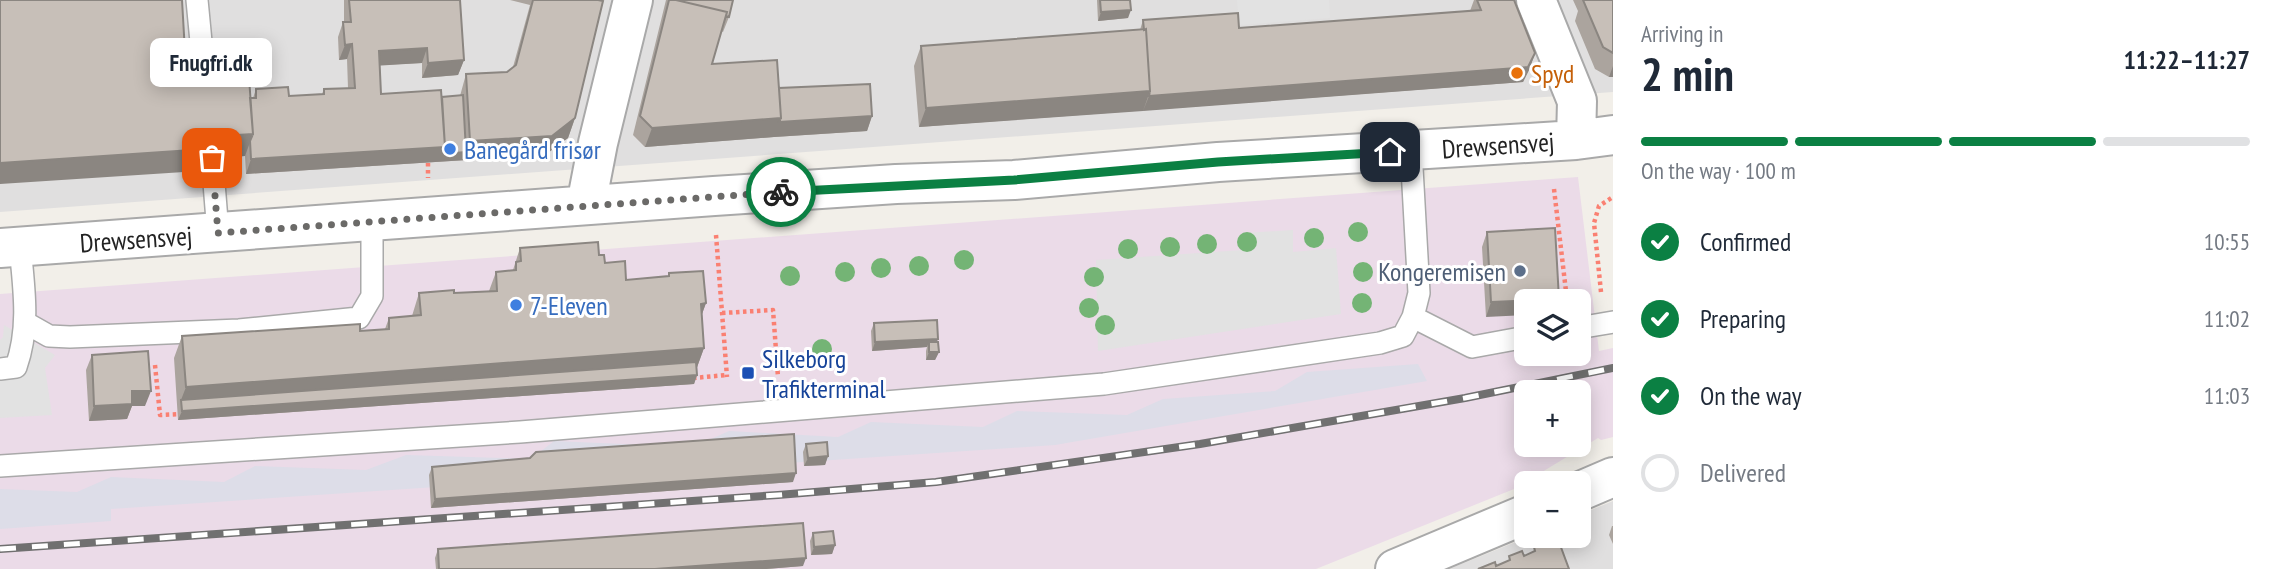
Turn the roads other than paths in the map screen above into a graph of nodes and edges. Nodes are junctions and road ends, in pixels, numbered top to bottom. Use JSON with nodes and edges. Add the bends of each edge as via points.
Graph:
{"nodes":[{"id":1,"x":197,"y":0,"type":"edge"},
{"id":2,"x":633,"y":0,"type":"edge"},
{"id":3,"x":1536,"y":0,"type":"edge"},
{"id":4,"x":204,"y":73,"type":"edge"},
{"id":5,"x":1613,"y":135,"type":"edge"},
{"id":6,"x":1576,"y":140,"type":"junction"},
{"id":7,"x":1411,"y":150,"type":"junction"},
{"id":8,"x":212,"y":158,"type":"edge"},
{"id":9,"x":586,"y":205,"type":"junction"},
{"id":10,"x":372,"y":222,"type":"junction"},
{"id":11,"x":218,"y":233,"type":"junction"},
{"id":12,"x":10,"y":248,"type":"edge"},
{"id":13,"x":1413,"y":317,"type":"junction"},
{"id":14,"x":1613,"y":322,"type":"edge"},
{"id":15,"x":26,"y":323,"type":"junction"},
{"id":16,"x":1591,"y":326,"type":"edge"},
{"id":17,"x":1514,"y":339,"type":"edge"},
{"id":18,"x":0,"y":369,"type":"edge"},
{"id":19,"x":0,"y":466,"type":"edge"},
{"id":20,"x":1613,"y":477,"type":"edge"},
{"id":21,"x":1591,"y":486,"type":"edge"},
{"id":22,"x":1514,"y":519,"type":"edge"},
{"id":23,"x":1395,"y":569,"type":"edge"}],
"edges":[{"from":1,"to":4,"type":"lane"},
{"from":2,"to":9,"type":"street"},
{"from":3,"to":6,"type":"street","via":[[1577,101]]},
{"from":5,"to":6,"type":"street","name":"Drewsensvej"},
{"from":6,"to":7,"type":"street","name":"Drewsensvej"},
{"from":7,"to":9,"type":"street","name":"Drewsensvej","via":[[1014,180]]},
{"from":7,"to":13,"type":"lane","via":[[1419,293]]},
{"from":8,"to":11,"type":"lane"},
{"from":9,"to":10,"type":"street","name":"Drewsensvej"},
{"from":10,"to":11,"type":"street","name":"Drewsensvej"},
{"from":10,"to":15,"type":"lane","via":[[372,296],[359,318],[239,330],[49,336]]},
{"from":11,"to":12,"type":"street","name":"Drewsensvej"},
{"from":12,"to":15,"type":"lane"},
{"from":13,"to":17,"type":"lane","via":[[1472,347]]},
{"from":13,"to":19,"type":"lane","via":[[1403,336],[1380,343],[1104,384],[520,432]]},
{"from":14,"to":16,"type":"lane"},
{"from":15,"to":18,"type":"lane","via":[[16,368]]},
{"from":20,"to":21,"type":"street"},
{"from":22,"to":23,"type":"street"}]}
